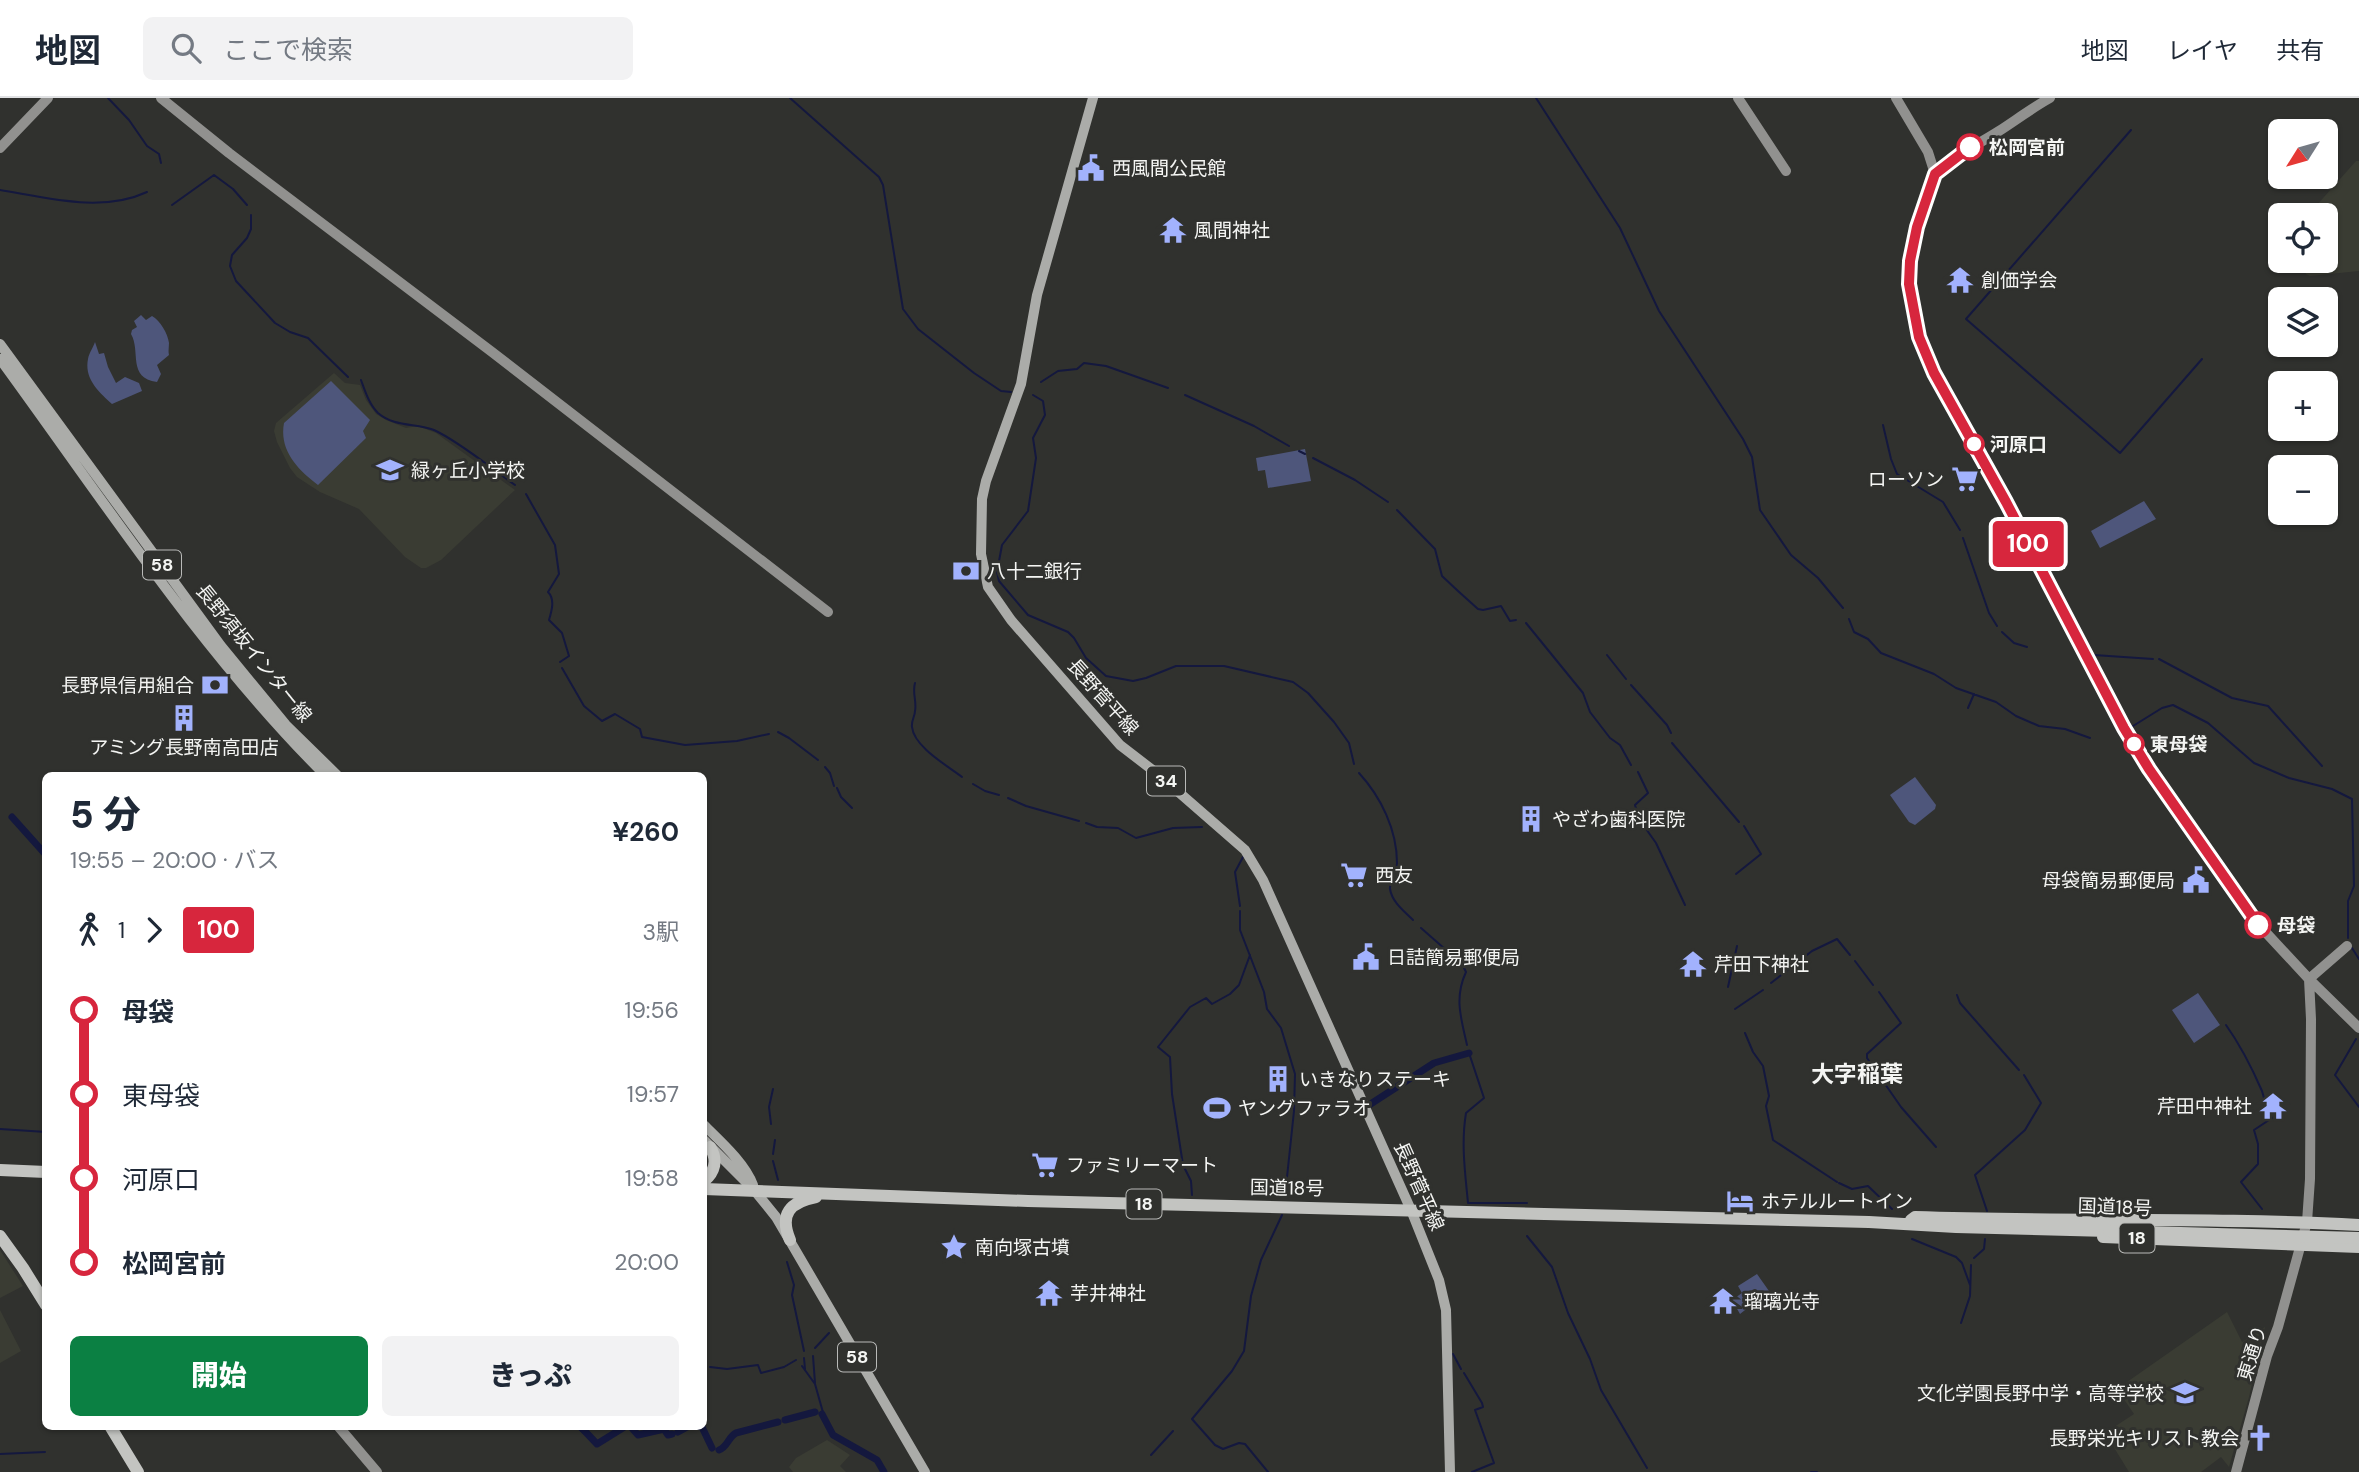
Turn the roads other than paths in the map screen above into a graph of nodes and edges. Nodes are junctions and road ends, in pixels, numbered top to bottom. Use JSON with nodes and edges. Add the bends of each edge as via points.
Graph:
{"nodes":[{"id":1,"x":48,"y":98,"type":"edge"},
{"id":2,"x":161,"y":98,"type":"edge"},
{"id":3,"x":1093,"y":98,"type":"edge"},
{"id":4,"x":1738,"y":98,"type":"edge"},
{"id":5,"x":1896,"y":98,"type":"edge"},
{"id":6,"x":2050,"y":98,"type":"edge"},
{"id":7,"x":0,"y":148,"type":"edge"},
{"id":8,"x":1786,"y":171,"type":"dead end"},
{"id":9,"x":1935,"y":174,"type":"junction"},
{"id":10,"x":0,"y":344,"type":"edge"},
{"id":11,"x":0,"y":359,"type":"edge"},
{"id":12,"x":828,"y":612,"type":"dead end"},
{"id":13,"x":322,"y":772,"type":"edge"},
{"id":14,"x":334,"y":772,"type":"edge"},
{"id":15,"x":2347,"y":946,"type":"dead end"},
{"id":16,"x":2309,"y":979,"type":"junction"},
{"id":17,"x":2333,"y":1003,"type":"junction"},
{"id":18,"x":2311,"y":1019,"type":"junction"},
{"id":19,"x":2359,"y":1028,"type":"edge"},
{"id":20,"x":707,"y":1128,"type":"edge"},
{"id":21,"x":707,"y":1143,"type":"edge"},
{"id":22,"x":0,"y":1170,"type":"edge"},
{"id":23,"x":42,"y":1172,"type":"edge"},
{"id":24,"x":707,"y":1178,"type":"edge"},
{"id":25,"x":707,"y":1189,"type":"edge"},
{"id":26,"x":755,"y":1191,"type":"junction"},
{"id":27,"x":831,"y":1195,"type":"junction"},
{"id":28,"x":1411,"y":1210,"type":"junction"},
{"id":29,"x":1911,"y":1220,"type":"junction"},
{"id":30,"x":1869,"y":1222,"type":"junction"},
{"id":31,"x":2308,"y":1222,"type":"junction"},
{"id":32,"x":2359,"y":1225,"type":"edge"},
{"id":33,"x":1974,"y":1228,"type":"junction"},
{"id":34,"x":2109,"y":1229,"type":"junction"},
{"id":35,"x":0,"y":1236,"type":"edge"},
{"id":36,"x":2359,"y":1236,"type":"edge"},
{"id":37,"x":790,"y":1240,"type":"junction"},
{"id":38,"x":2301,"y":1245,"type":"junction"},
{"id":39,"x":2359,"y":1247,"type":"edge"},
{"id":40,"x":42,"y":1299,"type":"edge"},
{"id":41,"x":112,"y":1430,"type":"edge"},
{"id":42,"x":341,"y":1430,"type":"edge"},
{"id":43,"x":138,"y":1472,"type":"edge"},
{"id":44,"x":377,"y":1472,"type":"edge"},
{"id":45,"x":925,"y":1472,"type":"edge"},
{"id":46,"x":1450,"y":1472,"type":"edge"},
{"id":47,"x":2236,"y":1472,"type":"edge"}],
"edges":[{"from":1,"to":7,"type":"street"},
{"from":2,"to":12,"type":"street"},
{"from":3,"to":28,"type":"main road","name":"長野菅平線","number":"34","via":[[1037,295],[1021,384],[982,499],[981,554],[986,580],[1011,620],[1119,745],[1250,857]]},
{"from":4,"to":8,"type":"street"},
{"from":5,"to":9,"type":"street","via":[[1928,152]]},
{"from":6,"to":9,"type":"street"},
{"from":9,"to":16,"type":"street","via":[[1917,227],[1909,284],[1919,337],[1932,368],[2149,769],[2258,924]]},
{"from":10,"to":14,"type":"main road","name":"長野須坂インター線","number":"58","via":[[221,646],[286,725]]},
{"from":11,"to":13,"type":"main road","name":"長野須坂インター線","number":"58","via":[[213,650]]},
{"from":15,"to":16,"type":"street"},
{"from":16,"to":17,"type":"street"},
{"from":16,"to":18,"type":"street","name":"東通り"},
{"from":17,"to":18,"type":"street","via":[[2318,1004]]},
{"from":17,"to":19,"type":"street"},
{"from":18,"to":31,"type":"street","name":"東通り"},
{"from":20,"to":26,"type":"main road","number":"58","via":[[750,1178]]},
{"from":21,"to":24,"type":"highway","via":[[715,1165]]},
{"from":21,"to":26,"type":"main road","number":"58"},
{"from":22,"to":23,"type":"highway"},
{"from":25,"to":26,"type":"highway","name":"国道18号","number":"18"},
{"from":26,"to":27,"type":"highway","name":"国道18号","number":"18"},
{"from":26,"to":37,"type":"main road","number":"58"},
{"from":27,"to":28,"type":"highway","name":"国道18号","number":"18"},
{"from":27,"to":37,"type":"highway","via":[[792,1207],[785,1223]]},
{"from":28,"to":30,"type":"highway","name":"国道18号","number":"18"},
{"from":28,"to":46,"type":"main road","name":"長野菅平線","number":"34","via":[[1432,1257],[1446,1311]]},
{"from":29,"to":30,"type":"highway","name":"国道18号","number":"18"},
{"from":29,"to":31,"type":"highway","number":"18"},
{"from":29,"to":34,"type":"highway","name":"国道18号","number":"18"},
{"from":30,"to":33,"type":"highway","name":"国道18号","number":"18"},
{"from":31,"to":32,"type":"highway","number":"18"},
{"from":31,"to":38,"type":"street","name":"東通り"},
{"from":33,"to":34,"type":"highway","name":"国道18号","number":"18"},
{"from":33,"to":38,"type":"highway","number":"18"},
{"from":34,"to":36,"type":"highway","name":"国道18号","number":"18","bridge":true},
{"from":35,"to":40,"type":"highway"},
{"from":37,"to":45,"type":"main road","number":"58"},
{"from":38,"to":39,"type":"highway","number":"18"},
{"from":38,"to":47,"type":"street","name":"東通り"},
{"from":41,"to":43,"type":"highway"},
{"from":42,"to":44,"type":"street"}]}
